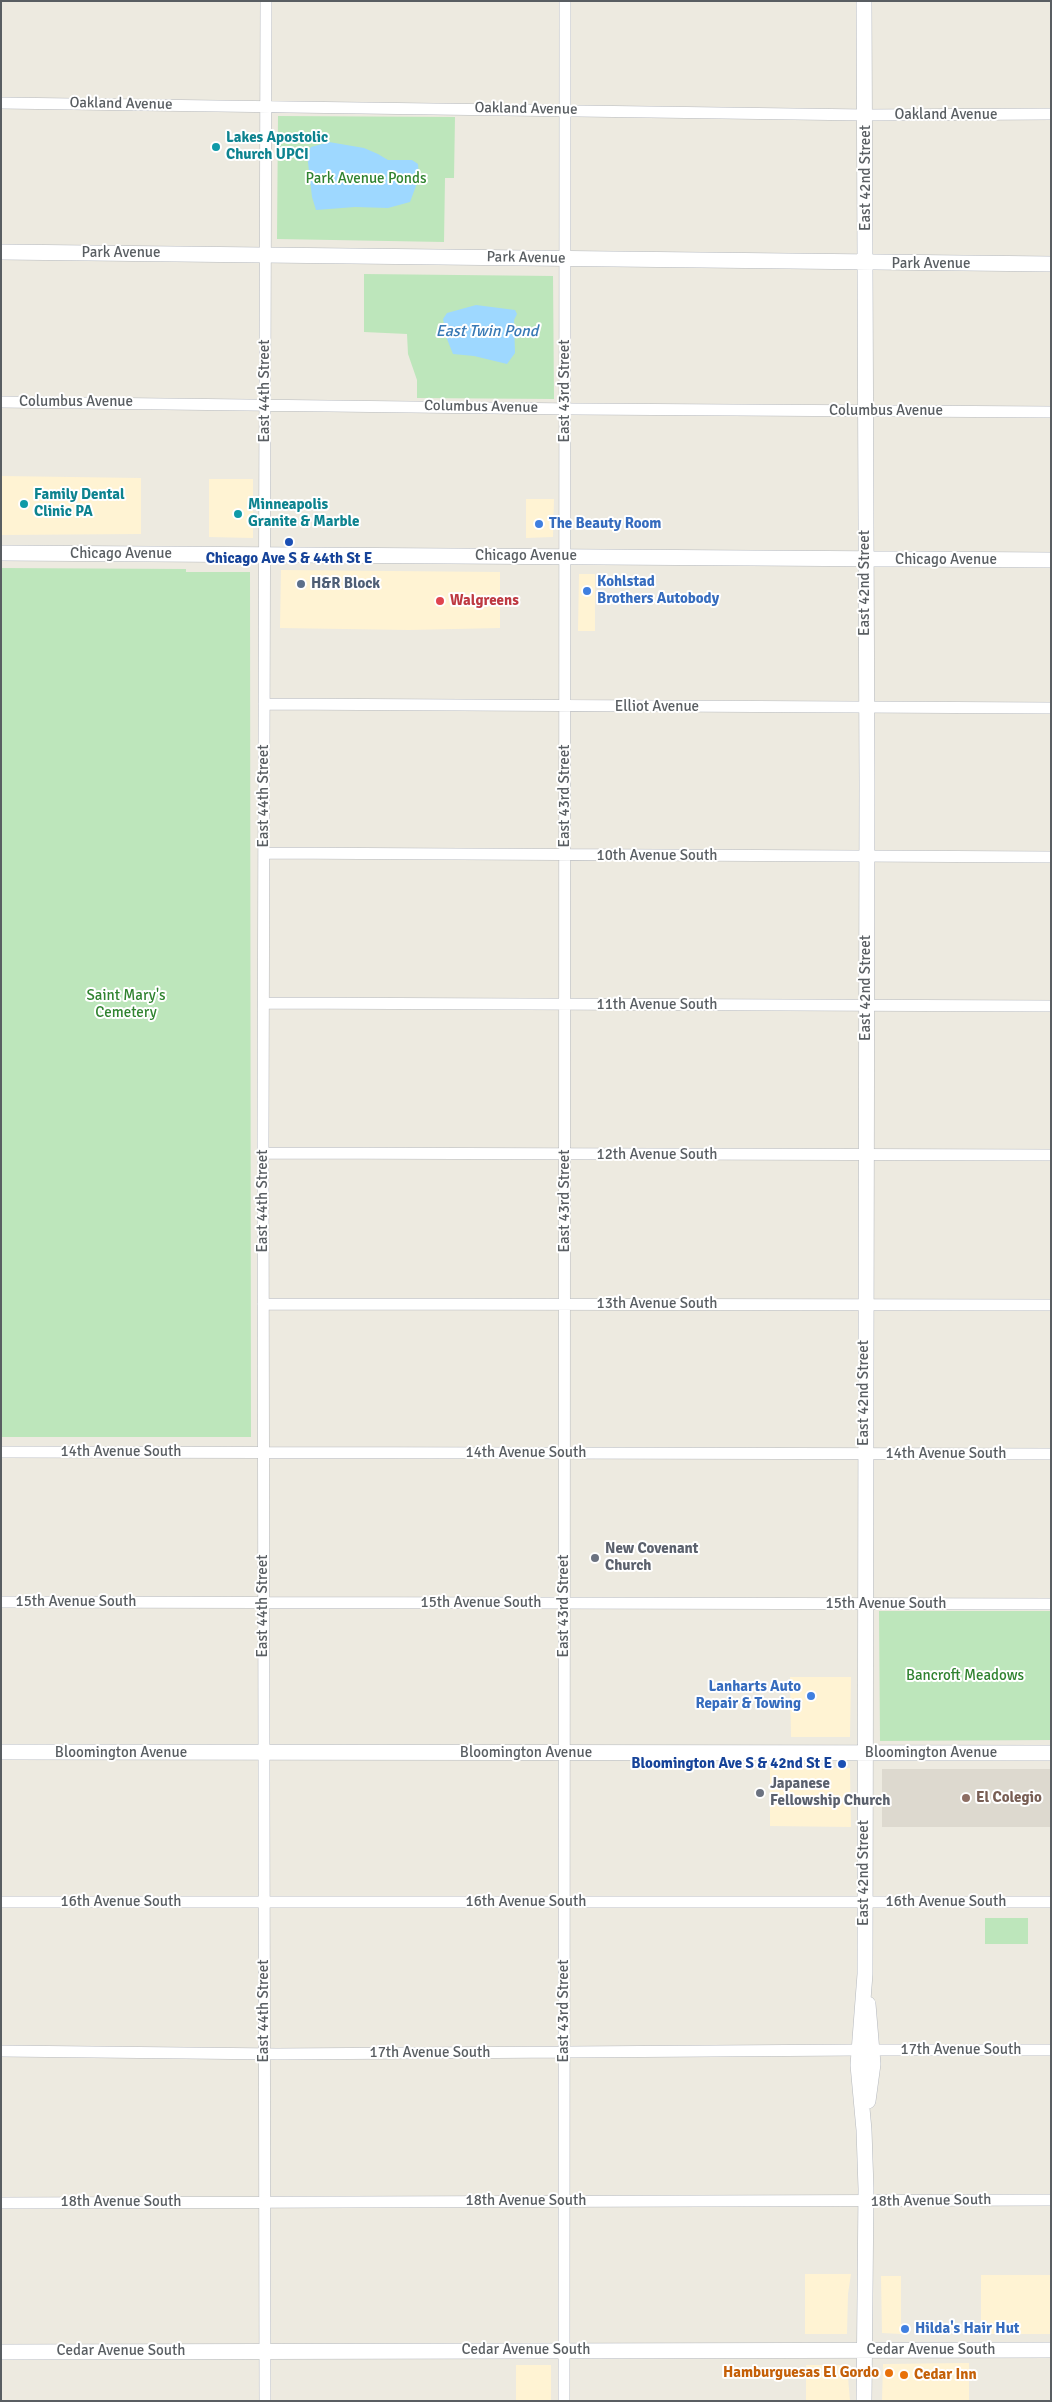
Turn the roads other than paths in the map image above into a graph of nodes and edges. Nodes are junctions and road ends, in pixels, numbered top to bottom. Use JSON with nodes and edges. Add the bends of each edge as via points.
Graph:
{"nodes":[{"id":1,"x":266,"y":1,"type":"edge"},
{"id":2,"x":565,"y":1,"type":"edge"},
{"id":3,"x":864,"y":1,"type":"edge"},
{"id":4,"x":1,"y":103,"type":"edge"},
{"id":5,"x":265,"y":106,"type":"junction"},
{"id":6,"x":565,"y":110,"type":"junction"},
{"id":7,"x":1051,"y":114,"type":"edge"},
{"id":8,"x":866,"y":115,"type":"junction"},
{"id":9,"x":1,"y":252,"type":"edge"},
{"id":10,"x":265,"y":254,"type":"junction"},
{"id":11,"x":566,"y":259,"type":"junction"},
{"id":12,"x":866,"y":264,"type":"junction"},
{"id":13,"x":1051,"y":264,"type":"edge"},
{"id":14,"x":1,"y":402,"type":"edge"},
{"id":15,"x":265,"y":404,"type":"junction"},
{"id":16,"x":565,"y":409,"type":"junction"},
{"id":17,"x":866,"y":411,"type":"junction"},
{"id":18,"x":1051,"y":412,"type":"edge"},
{"id":19,"x":1,"y":553,"type":"edge"},
{"id":20,"x":265,"y":555,"type":"junction"},
{"id":21,"x":565,"y":557,"type":"junction"},
{"id":22,"x":865,"y":559,"type":"junction"},
{"id":23,"x":1051,"y":560,"type":"edge"},
{"id":24,"x":264,"y":704,"type":"junction"},
{"id":25,"x":565,"y":706,"type":"junction"},
{"id":26,"x":866,"y":708,"type":"junction"},
{"id":27,"x":1051,"y":708,"type":"edge"},
{"id":28,"x":264,"y":853,"type":"junction"},
{"id":29,"x":565,"y":856,"type":"junction"},
{"id":30,"x":865,"y":857,"type":"junction"},
{"id":31,"x":1051,"y":857,"type":"edge"},
{"id":32,"x":264,"y":1003,"type":"junction"},
{"id":33,"x":866,"y":1004,"type":"junction"},
{"id":34,"x":564,"y":1005,"type":"junction"},
{"id":35,"x":1051,"y":1006,"type":"edge"},
{"id":36,"x":263,"y":1153,"type":"junction"},
{"id":37,"x":564,"y":1154,"type":"junction"},
{"id":38,"x":1051,"y":1155,"type":"edge"},
{"id":39,"x":865,"y":1156,"type":"junction"},
{"id":40,"x":263,"y":1304,"type":"junction"},
{"id":41,"x":564,"y":1304,"type":"junction"},
{"id":42,"x":865,"y":1304,"type":"junction"},
{"id":43,"x":1051,"y":1305,"type":"edge"},
{"id":44,"x":1,"y":1452,"type":"edge"},
{"id":45,"x":263,"y":1453,"type":"junction"},
{"id":46,"x":564,"y":1453,"type":"junction"},
{"id":47,"x":864,"y":1454,"type":"junction"},
{"id":48,"x":1051,"y":1454,"type":"edge"},
{"id":49,"x":1,"y":1602,"type":"edge"},
{"id":50,"x":263,"y":1602,"type":"junction"},
{"id":51,"x":564,"y":1603,"type":"junction"},
{"id":52,"x":864,"y":1604,"type":"junction"},
{"id":53,"x":1051,"y":1604,"type":"edge"},
{"id":54,"x":1,"y":1752,"type":"edge"},
{"id":55,"x":564,"y":1753,"type":"junction"},
{"id":56,"x":864,"y":1753,"type":"junction"},
{"id":57,"x":1051,"y":1753,"type":"edge"},
{"id":58,"x":263,"y":1754,"type":"junction"},
{"id":59,"x":864,"y":1901,"type":"junction"},
{"id":60,"x":1,"y":1902,"type":"edge"},
{"id":61,"x":264,"y":1902,"type":"junction"},
{"id":62,"x":1051,"y":1902,"type":"edge"},
{"id":63,"x":563,"y":1903,"type":"junction"},
{"id":64,"x":865,"y":2050,"type":"junction"},
{"id":65,"x":1051,"y":2050,"type":"edge"},
{"id":66,"x":1,"y":2051,"type":"edge"},
{"id":67,"x":564,"y":2052,"type":"junction"},
{"id":68,"x":264,"y":2054,"type":"junction"},
{"id":69,"x":1051,"y":2200,"type":"edge"},
{"id":70,"x":264,"y":2201,"type":"junction"},
{"id":71,"x":565,"y":2201,"type":"junction"},
{"id":72,"x":866,"y":2202,"type":"junction"},
{"id":73,"x":1,"y":2203,"type":"edge"},
{"id":74,"x":564,"y":2350,"type":"junction"},
{"id":75,"x":865,"y":2350,"type":"junction"},
{"id":76,"x":1051,"y":2350,"type":"edge"},
{"id":77,"x":265,"y":2351,"type":"junction"},
{"id":78,"x":1,"y":2352,"type":"edge"},
{"id":79,"x":265,"y":2401,"type":"edge"},
{"id":80,"x":564,"y":2401,"type":"edge"},
{"id":81,"x":864,"y":2401,"type":"edge"}],
"edges":[{"from":1,"to":5,"type":"street","name":"East 44th Street"},
{"from":2,"to":6,"type":"street","name":"East 43rd Street"},
{"from":3,"to":8,"type":"street","name":"East 42nd Street"},
{"from":4,"to":5,"type":"street","name":"Oakland Avenue"},
{"from":5,"to":6,"type":"street","name":"Oakland Avenue"},
{"from":5,"to":10,"type":"street","name":"East 44th Street"},
{"from":6,"to":8,"type":"street","name":"Oakland Avenue"},
{"from":6,"to":11,"type":"street","name":"East 43rd Street"},
{"from":7,"to":8,"type":"street","name":"Oakland Avenue"},
{"from":8,"to":12,"type":"street","name":"East 42nd Street"},
{"from":9,"to":10,"type":"street","name":"Park Avenue"},
{"from":10,"to":11,"type":"street","name":"Park Avenue"},
{"from":10,"to":15,"type":"street","name":"East 44th Street"},
{"from":11,"to":12,"type":"street","name":"Park Avenue"},
{"from":11,"to":16,"type":"street","name":"East 43rd Street"},
{"from":12,"to":13,"type":"street","name":"Park Avenue"},
{"from":12,"to":17,"type":"street","name":"East 42nd Street"},
{"from":14,"to":15,"type":"street","name":"Columbus Avenue"},
{"from":15,"to":16,"type":"street","name":"Columbus Avenue"},
{"from":15,"to":20,"type":"street","name":"East 44th Street"},
{"from":16,"to":17,"type":"street","name":"Columbus Avenue"},
{"from":16,"to":21,"type":"street","name":"East 43rd Street"},
{"from":17,"to":18,"type":"street","name":"Columbus Avenue"},
{"from":17,"to":22,"type":"street","name":"East 42nd Street"},
{"from":19,"to":20,"type":"street","name":"Chicago Avenue"},
{"from":20,"to":21,"type":"street","name":"Chicago Avenue"},
{"from":20,"to":24,"type":"street","name":"East 44th Street"},
{"from":21,"to":22,"type":"street","name":"Chicago Avenue"},
{"from":21,"to":25,"type":"street","name":"East 43rd Street"},
{"from":22,"to":23,"type":"street","name":"Chicago Avenue"},
{"from":22,"to":26,"type":"street","name":"East 42nd Street"},
{"from":24,"to":25,"type":"street","name":"Elliot Avenue"},
{"from":24,"to":28,"type":"street","name":"East 44th Street"},
{"from":25,"to":26,"type":"street","name":"Elliot Avenue"},
{"from":25,"to":29,"type":"street","name":"East 43rd Street"},
{"from":26,"to":27,"type":"street","name":"Elliot Avenue"},
{"from":26,"to":30,"type":"street","name":"East 42nd Street"},
{"from":28,"to":29,"type":"street","name":"10th Avenue South"},
{"from":28,"to":32,"type":"street","name":"East 44th Street"},
{"from":29,"to":30,"type":"street","name":"10th Avenue South"},
{"from":29,"to":34,"type":"street","name":"East 43rd Street"},
{"from":30,"to":31,"type":"street","name":"10th Avenue South"},
{"from":30,"to":33,"type":"street","name":"East 42nd Street"},
{"from":32,"to":34,"type":"street","name":"11th Avenue South"},
{"from":32,"to":36,"type":"street","name":"East 44th Street"},
{"from":33,"to":34,"type":"street","name":"11th Avenue South"},
{"from":33,"to":35,"type":"street","name":"11th Avenue South"},
{"from":33,"to":39,"type":"street","name":"East 42nd Street"},
{"from":34,"to":37,"type":"street","name":"East 43rd Street"},
{"from":36,"to":37,"type":"street","name":"12th Avenue South"},
{"from":36,"to":40,"type":"street","name":"East 44th Street"},
{"from":37,"to":39,"type":"street","name":"12th Avenue South"},
{"from":37,"to":41,"type":"street","name":"East 43rd Street"},
{"from":38,"to":39,"type":"street","name":"12th Avenue South"},
{"from":39,"to":42,"type":"street","name":"East 42nd Street"},
{"from":40,"to":41,"type":"street","name":"13th Avenue South"},
{"from":40,"to":45,"type":"street","name":"East 44th Street"},
{"from":41,"to":42,"type":"street","name":"13th Avenue South"},
{"from":41,"to":46,"type":"street","name":"East 43rd Street"},
{"from":42,"to":43,"type":"street","name":"13th Avenue South"},
{"from":42,"to":47,"type":"street","name":"East 42nd Street"},
{"from":44,"to":45,"type":"street","name":"14th Avenue South"},
{"from":45,"to":46,"type":"street","name":"14th Avenue South"},
{"from":45,"to":50,"type":"street","name":"East 44th Street"},
{"from":46,"to":47,"type":"street","name":"14th Avenue South"},
{"from":46,"to":51,"type":"street","name":"East 43rd Street"},
{"from":47,"to":48,"type":"street","name":"14th Avenue South"},
{"from":47,"to":52,"type":"street","name":"East 42nd Street"},
{"from":49,"to":50,"type":"street","name":"15th Avenue South"},
{"from":50,"to":51,"type":"street","name":"15th Avenue South"},
{"from":50,"to":58,"type":"street","name":"East 44th Street"},
{"from":51,"to":52,"type":"street","name":"15th Avenue South"},
{"from":51,"to":55,"type":"street","name":"East 43rd Street"},
{"from":52,"to":53,"type":"street","name":"15th Avenue South"},
{"from":52,"to":56,"type":"street","name":"East 42nd Street"},
{"from":54,"to":58,"type":"street","name":"Bloomington Avenue"},
{"from":55,"to":56,"type":"street","name":"Bloomington Avenue"},
{"from":55,"to":58,"type":"street","name":"Bloomington Avenue"},
{"from":55,"to":63,"type":"street","name":"East 43rd Street"},
{"from":56,"to":57,"type":"street","name":"Bloomington Avenue"},
{"from":56,"to":59,"type":"street","name":"East 42nd Street"},
{"from":58,"to":61,"type":"street","name":"East 44th Street"},
{"from":59,"to":62,"type":"street","name":"16th Avenue South"},
{"from":59,"to":63,"type":"street","name":"16th Avenue South"},
{"from":59,"to":64,"type":"street","name":"East 42nd Street"},
{"from":60,"to":61,"type":"street","name":"16th Avenue South"},
{"from":61,"to":63,"type":"street","name":"16th Avenue South"},
{"from":61,"to":68,"type":"street","name":"East 44th Street"},
{"from":63,"to":67,"type":"street","name":"East 43rd Street"},
{"from":64,"to":65,"type":"street","name":"17th Avenue South"},
{"from":64,"to":67,"type":"street","name":"17th Avenue South"},
{"from":64,"to":72,"type":"street","name":"East 42nd Street","via":[[872,2064],[864,2130]]},
{"from":66,"to":68,"type":"street","name":"17th Avenue South"},
{"from":67,"to":68,"type":"street","name":"17th Avenue South"},
{"from":67,"to":71,"type":"street","name":"East 43rd Street"},
{"from":68,"to":70,"type":"street","name":"East 44th Street"},
{"from":69,"to":72,"type":"street","name":"18th Avenue South"},
{"from":70,"to":71,"type":"street","name":"18th Avenue South"},
{"from":70,"to":73,"type":"street","name":"18th Avenue South"},
{"from":70,"to":77,"type":"street","name":"East 44th Street"},
{"from":71,"to":72,"type":"street","name":"18th Avenue South"},
{"from":71,"to":74,"type":"street","name":"East 43rd Street"},
{"from":72,"to":75,"type":"street","name":"East 42nd Street"},
{"from":74,"to":75,"type":"street","name":"Cedar Avenue South"},
{"from":74,"to":77,"type":"street","name":"Cedar Avenue South"},
{"from":74,"to":80,"type":"street","name":"East 43rd Street"},
{"from":75,"to":76,"type":"street","name":"Cedar Avenue South"},
{"from":75,"to":81,"type":"street","name":"East 42nd Street"},
{"from":77,"to":78,"type":"street","name":"Cedar Avenue South"},
{"from":77,"to":79,"type":"street","name":"East 44th Street"}]}
